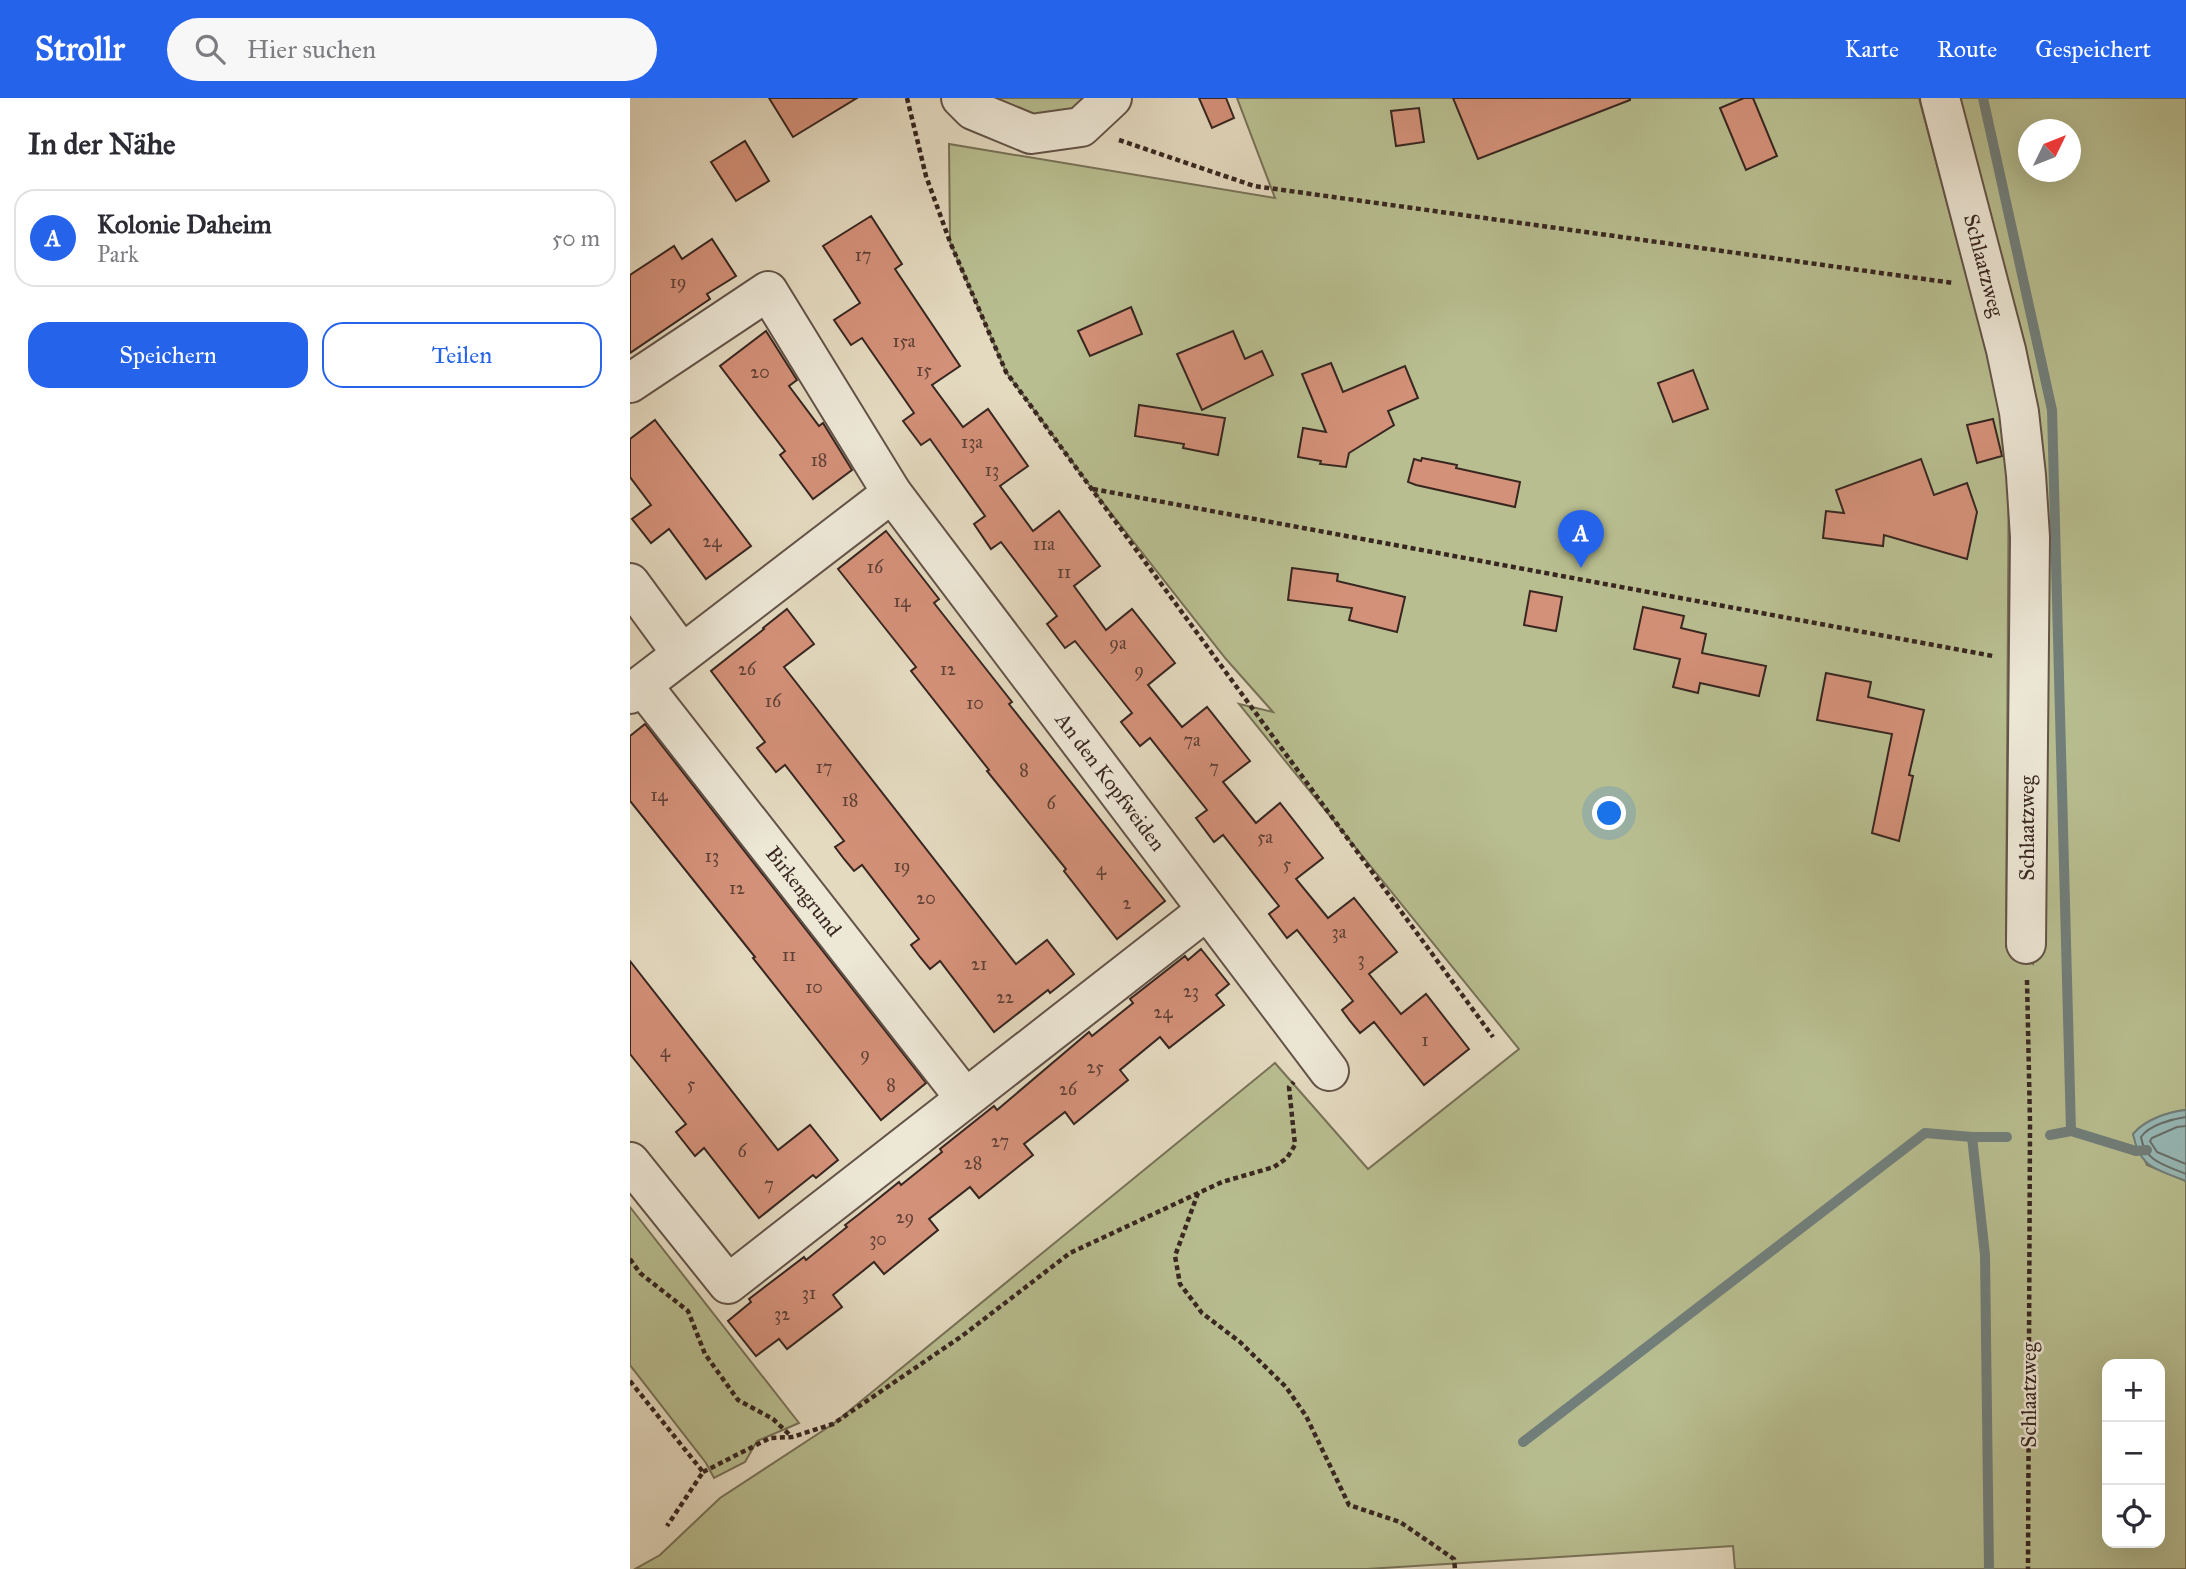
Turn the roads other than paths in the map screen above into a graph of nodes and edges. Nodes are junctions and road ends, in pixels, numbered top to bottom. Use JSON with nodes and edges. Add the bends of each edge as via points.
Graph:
{"nodes":[{"id":1,"x":961,"y":98,"type":"edge"},
{"id":2,"x":1112,"y":98,"type":"edge"},
{"id":3,"x":1940,"y":98,"type":"edge"},
{"id":4,"x":630,"y":383,"type":"edge"},
{"id":5,"x":892,"y":493,"type":"junction"},
{"id":6,"x":630,"y":583,"type":"edge"},
{"id":7,"x":682,"y":654,"type":"junction"},
{"id":8,"x":636,"y":690,"type":"edge"},
{"id":9,"x":1206,"y":911,"type":"junction"},
{"id":10,"x":2026,"y":944,"type":"road end"},
{"id":11,"x":1329,"y":1071,"type":"dead end"},
{"id":12,"x":965,"y":1098,"type":"junction"},
{"id":13,"x":630,"y":1162,"type":"edge"}],
"edges":[{"from":1,"to":2,"type":"street","via":[[974,110],[1031,134],[1081,127]]},
{"from":3,"to":10,"type":"street","name":"Schlaatzweg","via":[[2007,350],[2026,475],[2030,537]]},
{"from":4,"to":5,"type":"street","name":"An den Kopfweiden","via":[[768,291]]},
{"from":5,"to":7,"type":"street"},
{"from":5,"to":9,"type":"street","name":"An den Kopfweiden"},
{"from":6,"to":7,"type":"street"},
{"from":7,"to":8,"type":"street"},
{"from":8,"to":12,"type":"street","name":"Birkengrund"},
{"from":9,"to":11,"type":"street","name":"An den Kopfweiden"},
{"from":9,"to":12,"type":"street"},
{"from":12,"to":13,"type":"street","via":[[727,1284]]}]}
